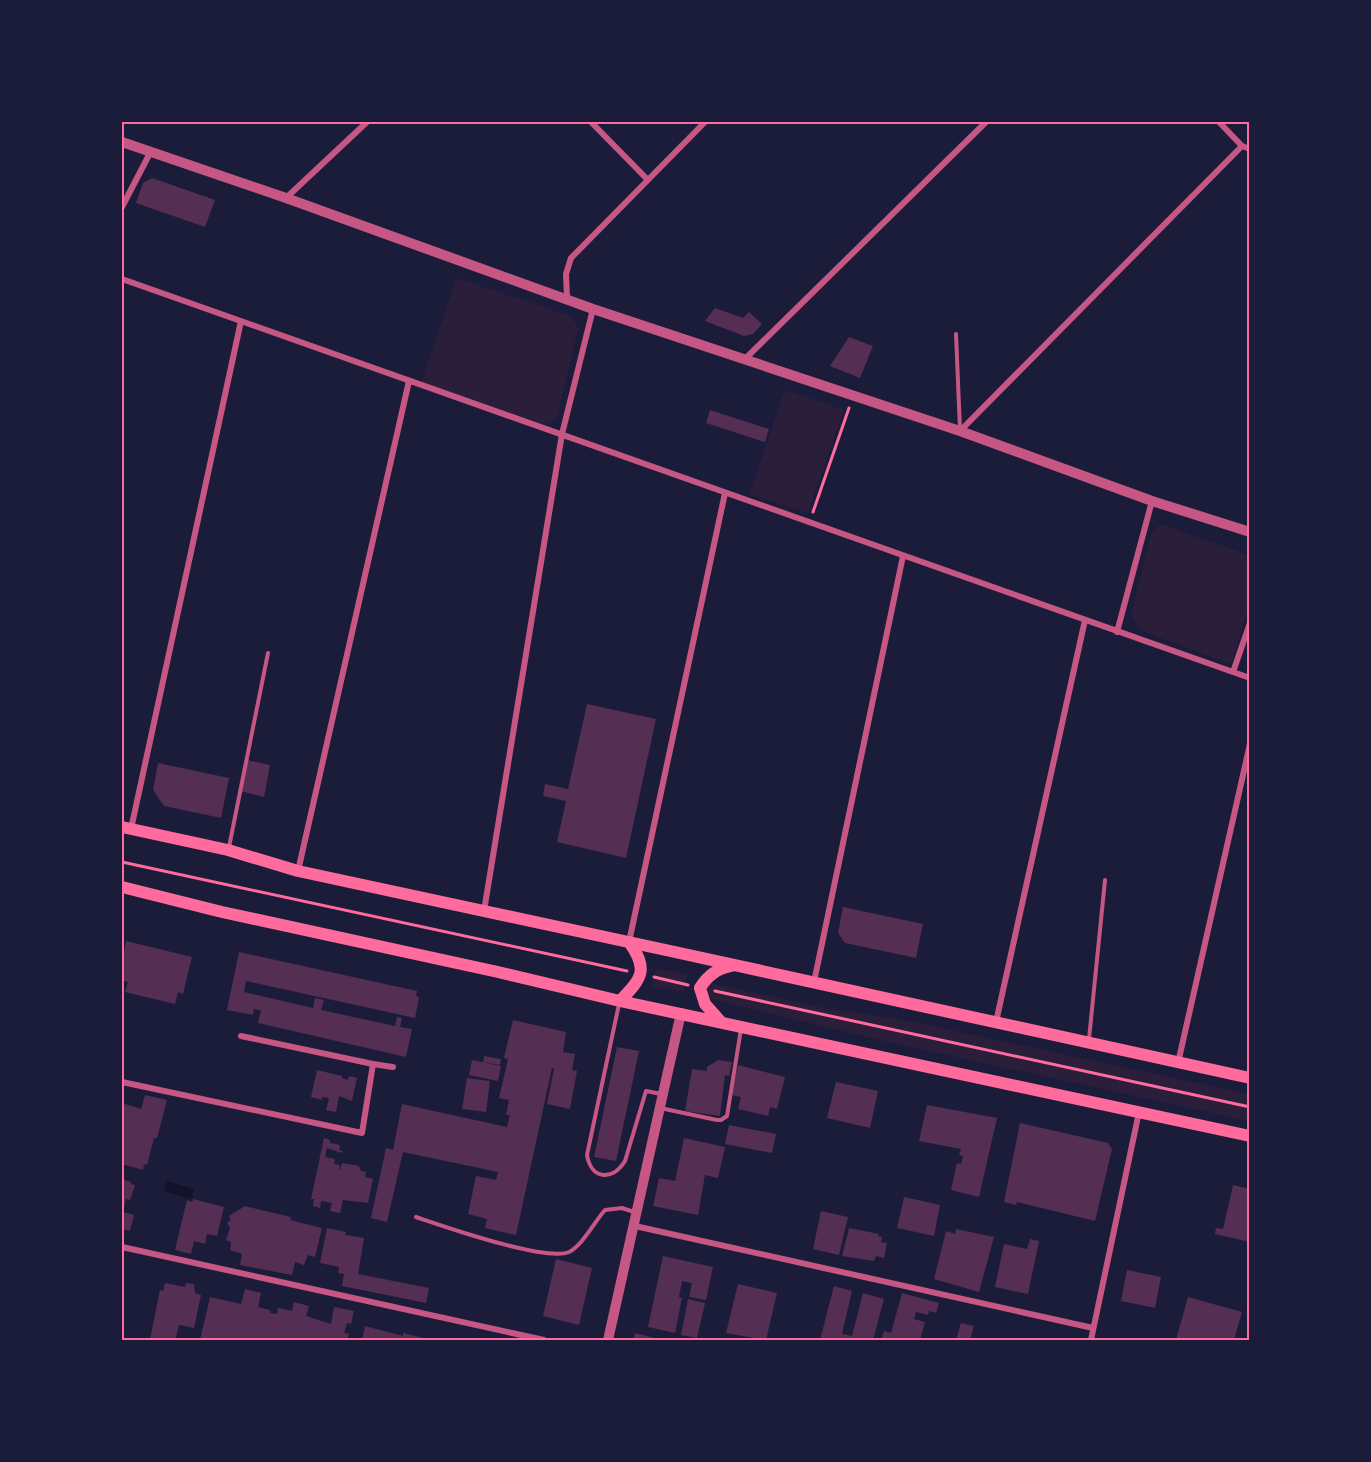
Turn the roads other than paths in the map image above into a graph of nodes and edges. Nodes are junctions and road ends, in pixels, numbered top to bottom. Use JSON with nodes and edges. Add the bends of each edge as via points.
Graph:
{"nodes":[{"id":1,"x":367,"y":122,"type":"edge"},
{"id":2,"x":591,"y":122,"type":"edge"},
{"id":3,"x":705,"y":122,"type":"edge"},
{"id":4,"x":986,"y":122,"type":"edge"},
{"id":5,"x":1220,"y":122,"type":"edge"},
{"id":6,"x":122,"y":142,"type":"edge"},
{"id":7,"x":1242,"y":146,"type":"junction"},
{"id":8,"x":1250,"y":148,"type":"edge"},
{"id":9,"x":150,"y":153,"type":"junction"},
{"id":10,"x":647,"y":178,"type":"junction"},
{"id":11,"x":286,"y":198,"type":"junction"},
{"id":12,"x":122,"y":207,"type":"edge"},
{"id":13,"x":122,"y":279,"type":"edge"},
{"id":14,"x":567,"y":298,"type":"junction"},
{"id":15,"x":593,"y":309,"type":"junction"},
{"id":16,"x":241,"y":321,"type":"junction"},
{"id":17,"x":956,"y":334,"type":"dead end"},
{"id":18,"x":744,"y":360,"type":"junction"},
{"id":19,"x":409,"y":381,"type":"junction"},
{"id":20,"x":960,"y":431,"type":"junction"},
{"id":21,"x":562,"y":434,"type":"junction"},
{"id":22,"x":725,"y":493,"type":"junction"},
{"id":23,"x":1152,"y":501,"type":"junction"},
{"id":24,"x":1250,"y":532,"type":"edge"},
{"id":25,"x":903,"y":556,"type":"junction"},
{"id":26,"x":1085,"y":620,"type":"junction"},
{"id":27,"x":1250,"y":624,"type":"edge"},
{"id":28,"x":1117,"y":632,"type":"junction"},
{"id":29,"x":268,"y":653,"type":"dead end"},
{"id":30,"x":1233,"y":672,"type":"junction"},
{"id":31,"x":1250,"y":678,"type":"edge"},
{"id":32,"x":1250,"y":744,"type":"edge"},
{"id":33,"x":126,"y":828,"type":"edge"},
{"id":34,"x":228,"y":850,"type":"junction"},
{"id":35,"x":298,"y":871,"type":"junction"},
{"id":36,"x":1105,"y":880,"type":"dead end"},
{"id":37,"x":122,"y":887,"type":"edge"},
{"id":38,"x":484,"y":911,"type":"junction"},
{"id":39,"x":629,"y":942,"type":"junction"},
{"id":40,"x":735,"y":965,"type":"junction"},
{"id":41,"x":814,"y":982,"type":"junction"},
{"id":42,"x":620,"y":1001,"type":"junction"},
{"id":43,"x":681,"y":1013,"type":"junction"},
{"id":44,"x":721,"y":1022,"type":"junction"},
{"id":45,"x":996,"y":1023,"type":"junction"},
{"id":46,"x":742,"y":1026,"type":"junction"},
{"id":47,"x":241,"y":1036,"type":"dead end"},
{"id":48,"x":1088,"y":1043,"type":"junction"},
{"id":49,"x":1178,"y":1063,"type":"junction"},
{"id":50,"x":373,"y":1064,"type":"junction"},
{"id":51,"x":393,"y":1067,"type":"dead end"},
{"id":52,"x":1250,"y":1078,"type":"edge"},
{"id":53,"x":122,"y":1082,"type":"edge"},
{"id":54,"x":662,"y":1094,"type":"junction"},
{"id":55,"x":660,"y":1107,"type":"junction"},
{"id":56,"x":1139,"y":1111,"type":"junction"},
{"id":57,"x":1250,"y":1136,"type":"edge"},
{"id":58,"x":637,"y":1213,"type":"junction"},
{"id":59,"x":416,"y":1217,"type":"dead end"},
{"id":60,"x":635,"y":1226,"type":"junction"},
{"id":61,"x":122,"y":1247,"type":"edge"},
{"id":62,"x":1094,"y":1328,"type":"junction"},
{"id":63,"x":544,"y":1341,"type":"edge"},
{"id":64,"x":608,"y":1341,"type":"edge"},
{"id":65,"x":1091,"y":1341,"type":"edge"}],
"edges":[{"from":1,"to":11,"type":"street"},
{"from":2,"to":10,"type":"street"},
{"from":3,"to":10,"type":"street"},
{"from":4,"to":18,"type":"street"},
{"from":5,"to":7,"type":"street"},
{"from":6,"to":9,"type":"street"},
{"from":7,"to":8,"type":"street"},
{"from":7,"to":20,"type":"street"},
{"from":9,"to":11,"type":"street"},
{"from":9,"to":12,"type":"street"},
{"from":10,"to":14,"type":"street","via":[[571,258],[566,274]]},
{"from":11,"to":14,"type":"street"},
{"from":13,"to":16,"type":"street"},
{"from":14,"to":15,"type":"street"},
{"from":15,"to":18,"type":"street"},
{"from":15,"to":21,"type":"street"},
{"from":16,"to":19,"type":"street"},
{"from":16,"to":33,"type":"street"},
{"from":17,"to":20,"type":"lane"},
{"from":18,"to":20,"type":"street"},
{"from":19,"to":21,"type":"street"},
{"from":19,"to":35,"type":"street"},
{"from":20,"to":23,"type":"street"},
{"from":21,"to":22,"type":"street"},
{"from":21,"to":38,"type":"street"},
{"from":22,"to":25,"type":"street"},
{"from":22,"to":39,"type":"street"},
{"from":23,"to":24,"type":"street"},
{"from":23,"to":28,"type":"street"},
{"from":25,"to":26,"type":"street"},
{"from":25,"to":41,"type":"street"},
{"from":26,"to":28,"type":"street"},
{"from":26,"to":45,"type":"street"},
{"from":27,"to":30,"type":"street"},
{"from":28,"to":30,"type":"street"},
{"from":29,"to":34,"type":"lane"},
{"from":30,"to":31,"type":"street"},
{"from":32,"to":49,"type":"street"},
{"from":33,"to":34,"type":"main road"},
{"from":34,"to":35,"type":"main road"},
{"from":35,"to":38,"type":"main road"},
{"from":36,"to":48,"type":"lane"},
{"from":37,"to":42,"type":"main road"},
{"from":38,"to":39,"type":"main road"},
{"from":39,"to":40,"type":"main road"},
{"from":39,"to":42,"type":"main road","via":[[637,953],[642,975]]},
{"from":40,"to":41,"type":"main road"},
{"from":40,"to":44,"type":"main road","via":[[713,973],[700,988],[705,1004]]},
{"from":41,"to":45,"type":"main road"},
{"from":42,"to":43,"type":"main road"},
{"from":42,"to":54,"type":"lane","via":[[587,1155],[593,1170],[602,1175],[620,1170],[646,1091]]},
{"from":43,"to":44,"type":"main road"},
{"from":43,"to":54,"type":"street"},
{"from":44,"to":46,"type":"main road"},
{"from":45,"to":48,"type":"main road"},
{"from":46,"to":55,"type":"lane","via":[[727,1116],[717,1120]]},
{"from":46,"to":56,"type":"main road"},
{"from":47,"to":50,"type":"street"},
{"from":48,"to":49,"type":"main road"},
{"from":49,"to":52,"type":"main road"},
{"from":50,"to":51,"type":"street"},
{"from":50,"to":53,"type":"street","via":[[362,1133]]},
{"from":54,"to":55,"type":"street"},
{"from":55,"to":58,"type":"street"},
{"from":56,"to":57,"type":"main road"},
{"from":56,"to":62,"type":"street"},
{"from":58,"to":59,"type":"lane","via":[[622,1208],[605,1210],[581,1242],[569,1252],[553,1254],[490,1241]]},
{"from":58,"to":60,"type":"street"},
{"from":60,"to":62,"type":"street"},
{"from":60,"to":64,"type":"street"},
{"from":61,"to":63,"type":"street"},
{"from":62,"to":65,"type":"street"}]}
